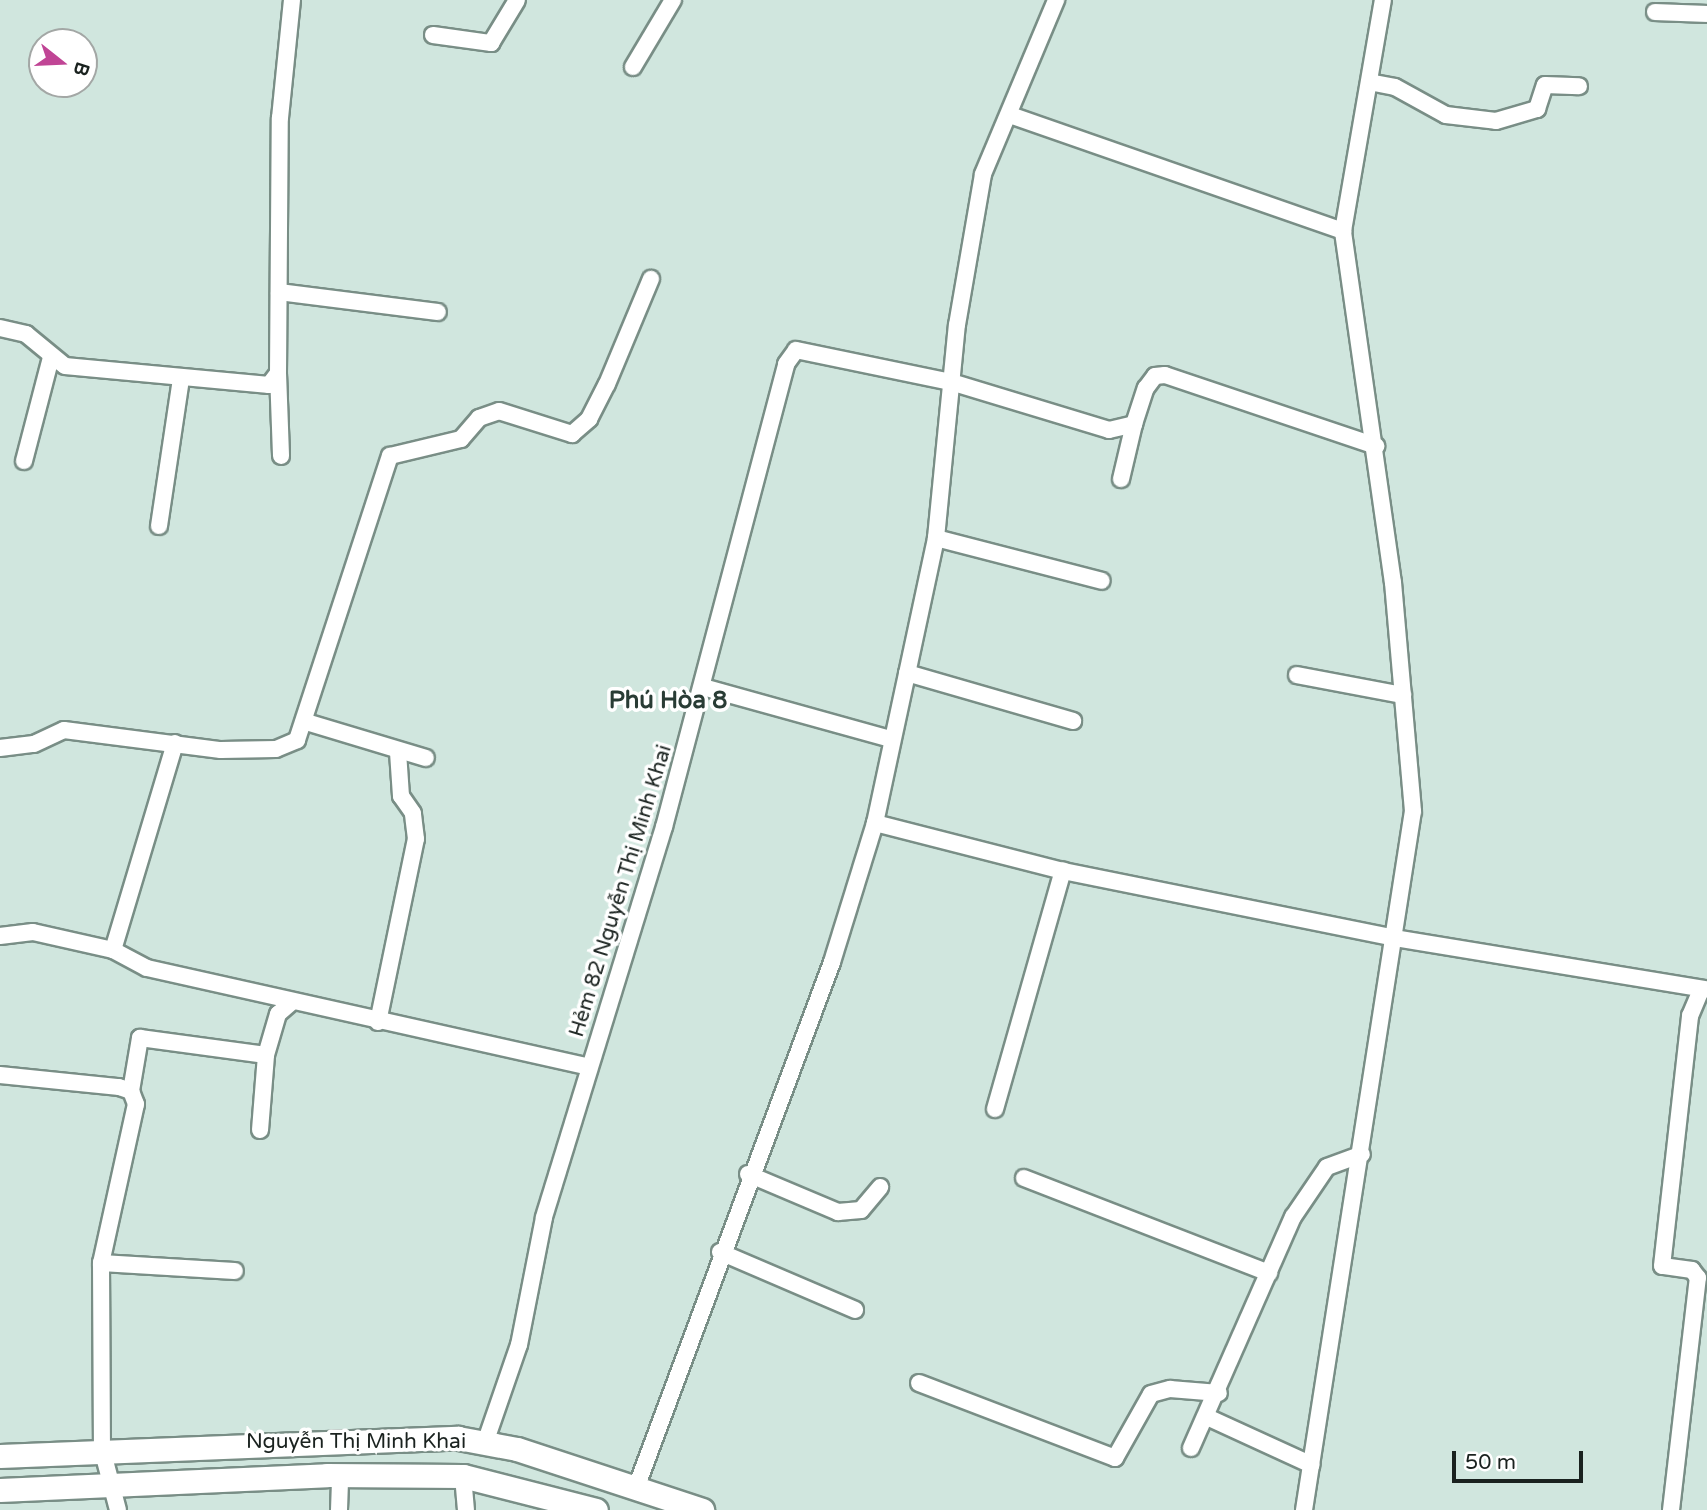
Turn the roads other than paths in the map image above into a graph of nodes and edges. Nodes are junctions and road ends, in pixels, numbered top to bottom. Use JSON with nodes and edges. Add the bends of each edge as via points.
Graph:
{"nodes":[{"id":1,"x":292,"y":0,"type":"edge"},
{"id":2,"x":517,"y":0,"type":"edge"},
{"id":3,"x":673,"y":0,"type":"edge"},
{"id":4,"x":1056,"y":0,"type":"edge"},
{"id":5,"x":1383,"y":0,"type":"edge"},
{"id":6,"x":1655,"y":12,"type":"dead end"},
{"id":7,"x":1707,"y":14,"type":"edge"},
{"id":8,"x":433,"y":35,"type":"dead end"},
{"id":9,"x":633,"y":67,"type":"dead end"},
{"id":10,"x":1369,"y":82,"type":"junction"},
{"id":11,"x":1579,"y":86,"type":"dead end"},
{"id":12,"x":1010,"y":115,"type":"junction"},
{"id":13,"x":1343,"y":231,"type":"junction"},
{"id":14,"x":651,"y":279,"type":"dead end"},
{"id":15,"x":279,"y":292,"type":"junction"},
{"id":16,"x":438,"y":312,"type":"dead end"},
{"id":17,"x":0,"y":328,"type":"edge"},
{"id":18,"x":51,"y":357,"type":"junction"},
{"id":19,"x":278,"y":373,"type":"junction"},
{"id":20,"x":181,"y":379,"type":"junction"},
{"id":21,"x":951,"y":382,"type":"junction"},
{"id":22,"x":1134,"y":424,"type":"junction"},
{"id":23,"x":1376,"y":446,"type":"junction"},
{"id":24,"x":281,"y":456,"type":"dead end"},
{"id":25,"x":24,"y":461,"type":"dead end"},
{"id":26,"x":1121,"y":479,"type":"dead end"},
{"id":27,"x":159,"y":526,"type":"dead end"},
{"id":28,"x":936,"y":538,"type":"junction"},
{"id":29,"x":1102,"y":581,"type":"dead end"},
{"id":30,"x":907,"y":673,"type":"junction"},
{"id":31,"x":1297,"y":676,"type":"dead end"},
{"id":32,"x":703,"y":687,"type":"junction"},
{"id":33,"x":1403,"y":695,"type":"junction"},
{"id":34,"x":1073,"y":721,"type":"dead end"},
{"id":35,"x":306,"y":722,"type":"junction"},
{"id":36,"x":891,"y":739,"type":"junction"},
{"id":37,"x":175,"y":743,"type":"junction"},
{"id":38,"x":0,"y":748,"type":"edge"},
{"id":39,"x":398,"y":752,"type":"junction"},
{"id":40,"x":426,"y":758,"type":"dead end"},
{"id":41,"x":875,"y":822,"type":"junction"},
{"id":42,"x":1063,"y":871,"type":"junction"},
{"id":43,"x":0,"y":936,"type":"edge"},
{"id":44,"x":1394,"y":938,"type":"junction"},
{"id":45,"x":113,"y":950,"type":"junction"},
{"id":46,"x":1704,"y":990,"type":"edge"},
{"id":47,"x":292,"y":1002,"type":"junction"},
{"id":48,"x":378,"y":1022,"type":"junction"},
{"id":49,"x":266,"y":1055,"type":"junction"},
{"id":50,"x":587,"y":1066,"type":"junction"},
{"id":51,"x":0,"y":1075,"type":"edge"},
{"id":52,"x":131,"y":1091,"type":"junction"},
{"id":53,"x":995,"y":1109,"type":"dead end"},
{"id":54,"x":260,"y":1130,"type":"dead end"},
{"id":55,"x":1362,"y":1154,"type":"junction"},
{"id":56,"x":748,"y":1174,"type":"junction"},
{"id":57,"x":1024,"y":1178,"type":"dead end"},
{"id":58,"x":880,"y":1186,"type":"dead end"},
{"id":59,"x":720,"y":1252,"type":"junction"},
{"id":60,"x":101,"y":1263,"type":"junction"},
{"id":61,"x":235,"y":1271,"type":"dead end"},
{"id":62,"x":1269,"y":1273,"type":"junction"},
{"id":63,"x":855,"y":1310,"type":"dead end"},
{"id":64,"x":1699,"y":1342,"type":"edge"},
{"id":65,"x":919,"y":1383,"type":"dead end"},
{"id":66,"x":1219,"y":1393,"type":"junction"},
{"id":67,"x":1207,"y":1417,"type":"junction"},
{"id":68,"x":485,"y":1443,"type":"junction"},
{"id":69,"x":1191,"y":1448,"type":"dead end"},
{"id":70,"x":102,"y":1449,"type":"junction"},
{"id":71,"x":0,"y":1455,"type":"edge"},
{"id":72,"x":1312,"y":1465,"type":"junction"},
{"id":73,"x":341,"y":1475,"type":"junction"},
{"id":74,"x":463,"y":1476,"type":"junction"},
{"id":75,"x":116,"y":1484,"type":"junction"},
{"id":76,"x":636,"y":1488,"type":"junction"},
{"id":77,"x":0,"y":1490,"type":"edge"},
{"id":78,"x":118,"y":1510,"type":"edge"},
{"id":79,"x":339,"y":1510,"type":"edge"},
{"id":80,"x":466,"y":1510,"type":"edge"},
{"id":81,"x":596,"y":1510,"type":"edge"},
{"id":82,"x":702,"y":1510,"type":"edge"},
{"id":83,"x":1304,"y":1510,"type":"edge"},
{"id":84,"x":1671,"y":1510,"type":"edge"}],
"edges":[{"from":1,"to":15,"type":"street","via":[[280,118]]},
{"from":2,"to":8,"type":"street","via":[[491,43],[474,46]]},
{"from":3,"to":9,"type":"street"},
{"from":4,"to":12,"type":"street"},
{"from":5,"to":10,"type":"street"},
{"from":6,"to":7,"type":"street"},
{"from":10,"to":11,"type":"street","via":[[1395,86],[1446,115],[1496,121],[1537,109],[1545,85]]},
{"from":10,"to":13,"type":"street"},
{"from":12,"to":13,"type":"street"},
{"from":12,"to":21,"type":"street","via":[[983,173]]},
{"from":13,"to":23,"type":"street"},
{"from":14,"to":35,"type":"street","via":[[595,407],[572,435],[499,411],[480,418],[461,439],[390,456]]},
{"from":15,"to":16,"type":"street"},
{"from":15,"to":19,"type":"street"},
{"from":17,"to":18,"type":"street","via":[[26,334]]},
{"from":18,"to":20,"type":"street","via":[[65,366]]},
{"from":18,"to":25,"type":"street"},
{"from":19,"to":20,"type":"street","via":[[269,385]]},
{"from":19,"to":24,"type":"street"},
{"from":20,"to":27,"type":"street"},
{"from":21,"to":22,"type":"street","via":[[1110,429]]},
{"from":21,"to":28,"type":"street"},
{"from":21,"to":32,"type":"street","name":"Hẻm 82 Nguyễn Thị Minh Khai","via":[[796,350],[786,364]]},
{"from":22,"to":23,"type":"street","via":[[1146,388],[1155,376],[1165,375]]},
{"from":22,"to":26,"type":"street"},
{"from":23,"to":33,"type":"street"},
{"from":28,"to":29,"type":"street"},
{"from":28,"to":30,"type":"street"},
{"from":30,"to":34,"type":"street"},
{"from":30,"to":36,"type":"street"},
{"from":31,"to":33,"type":"street"},
{"from":32,"to":36,"type":"street"},
{"from":32,"to":50,"type":"street","name":"Hẻm 82 Nguyễn Thị Minh Khai","via":[[608,1021]]},
{"from":33,"to":44,"type":"street","via":[[1413,811]]},
{"from":35,"to":37,"type":"street","via":[[297,740],[276,749]]},
{"from":35,"to":39,"type":"street"},
{"from":36,"to":41,"type":"street"},
{"from":37,"to":38,"type":"street","via":[[64,730],[34,744]]},
{"from":37,"to":45,"type":"street"},
{"from":39,"to":40,"type":"street"},
{"from":39,"to":48,"type":"street","via":[[401,796],[413,813],[416,839]]},
{"from":41,"to":42,"type":"street"},
{"from":41,"to":56,"type":"street","via":[[832,962]]},
{"from":42,"to":44,"type":"street"},
{"from":42,"to":53,"type":"street"},
{"from":43,"to":45,"type":"street","via":[[33,932]]},
{"from":44,"to":46,"type":"street"},
{"from":44,"to":55,"type":"street"},
{"from":45,"to":47,"type":"street","via":[[147,968]]},
{"from":46,"to":64,"type":"street","via":[[1690,1016],[1662,1266],[1697,1274]]},
{"from":47,"to":48,"type":"street"},
{"from":47,"to":49,"type":"street","via":[[278,1014]]},
{"from":48,"to":50,"type":"street"},
{"from":49,"to":52,"type":"street","via":[[140,1038]]},
{"from":49,"to":54,"type":"street"},
{"from":50,"to":68,"type":"street","name":"Hẻm 82 Nguyễn Thị Minh Khai","via":[[533,1257],[519,1345]]},
{"from":51,"to":52,"type":"street"},
{"from":52,"to":60,"type":"street","via":[[136,1104]]},
{"from":55,"to":62,"type":"street","via":[[1327,1167],[1293,1217]]},
{"from":55,"to":72,"type":"street"},
{"from":56,"to":58,"type":"street","via":[[838,1212],[861,1210]]},
{"from":56,"to":59,"type":"street"},
{"from":57,"to":62,"type":"street"},
{"from":59,"to":63,"type":"street"},
{"from":59,"to":76,"type":"street"},
{"from":60,"to":61,"type":"street"},
{"from":60,"to":70,"type":"street"},
{"from":62,"to":66,"type":"street"},
{"from":64,"to":84,"type":"street"},
{"from":65,"to":66,"type":"street","via":[[1115,1458],[1151,1394],[1170,1389]]},
{"from":66,"to":67,"type":"street"},
{"from":67,"to":69,"type":"street"},
{"from":67,"to":72,"type":"street"},
{"from":68,"to":70,"type":"main road","name":"Nguyễn Thị Minh Khai","via":[[345,1438]]},
{"from":68,"to":76,"type":"main road","name":"Nguyễn Thị Minh Khai"},
{"from":70,"to":71,"type":"main road","name":"Nguyễn Thị Minh Khai"},
{"from":70,"to":75,"type":"street"},
{"from":72,"to":83,"type":"street"},
{"from":73,"to":74,"type":"main road","name":"Nguyễn Thị Minh Khai"},
{"from":73,"to":75,"type":"main road","name":"Nguyễn Thị Minh Khai"},
{"from":73,"to":79,"type":"street"},
{"from":74,"to":80,"type":"street"},
{"from":74,"to":81,"type":"main road","name":"Nguyễn Thị Minh Khai"},
{"from":75,"to":77,"type":"main road","name":"Nguyễn Thị Minh Khai"},
{"from":75,"to":78,"type":"street"},
{"from":76,"to":82,"type":"main road","name":"Nguyễn Thị Minh Khai"}]}
